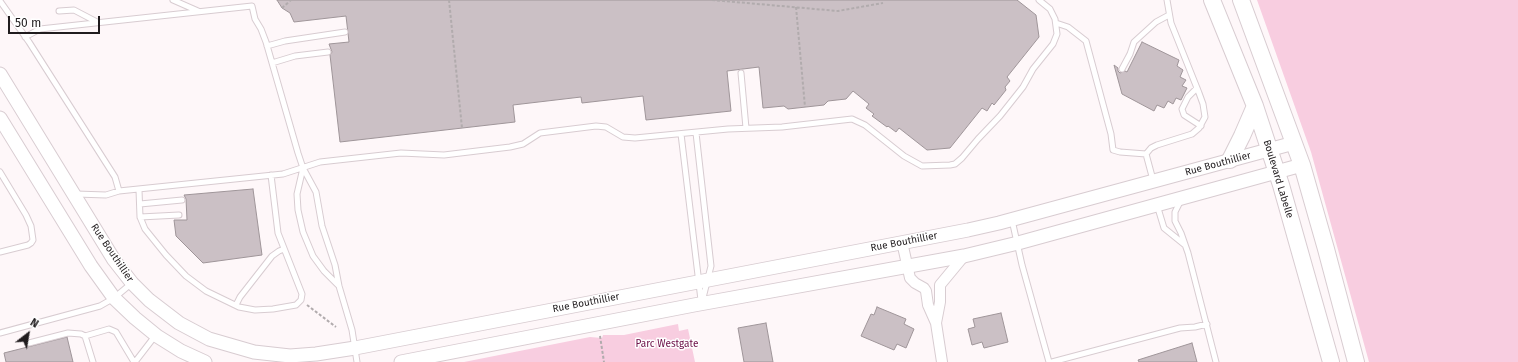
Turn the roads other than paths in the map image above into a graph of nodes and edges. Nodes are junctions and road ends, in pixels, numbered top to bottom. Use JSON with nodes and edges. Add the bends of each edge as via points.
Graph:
{"nodes":[{"id":1,"x":173,"y":0,"type":"edge"},
{"id":2,"x":1039,"y":0,"type":"edge"},
{"id":3,"x":1212,"y":0,"type":"edge"},
{"id":4,"x":1241,"y":0,"type":"edge"},
{"id":5,"x":0,"y":1,"type":"edge"},
{"id":6,"x":1169,"y":1,"type":"edge"},
{"id":7,"x":252,"y":3,"type":"edge"},
{"id":8,"x":59,"y":11,"type":"dead end"},
{"id":9,"x":199,"y":12,"type":"junction"},
{"id":10,"x":1169,"y":15,"type":"junction"},
{"id":11,"x":97,"y":23,"type":"junction"},
{"id":12,"x":1056,"y":23,"type":"junction"},
{"id":13,"x":345,"y":32,"type":"dead end"},
{"id":14,"x":25,"y":37,"type":"junction"},
{"id":15,"x":267,"y":46,"type":"junction"},
{"id":16,"x":328,"y":52,"type":"dead end"},
{"id":17,"x":272,"y":63,"type":"junction"},
{"id":18,"x":1122,"y":69,"type":"dead end"},
{"id":19,"x":741,"y":73,"type":"dead end"},
{"id":20,"x":0,"y":74,"type":"edge"},
{"id":21,"x":1198,"y":88,"type":"junction"},
{"id":22,"x":1254,"y":106,"type":"junction"},
{"id":23,"x":0,"y":118,"type":"edge"},
{"id":24,"x":1201,"y":126,"type":"junction"},
{"id":25,"x":746,"y":128,"type":"junction"},
{"id":26,"x":696,"y":132,"type":"junction"},
{"id":27,"x":682,"y":134,"type":"junction"},
{"id":28,"x":1294,"y":143,"type":"junction"},
{"id":29,"x":1270,"y":150,"type":"junction"},
{"id":30,"x":1146,"y":154,"type":"junction"},
{"id":31,"x":1230,"y":160,"type":"junction"},
{"id":32,"x":1302,"y":165,"type":"junction"},
{"id":33,"x":303,"y":168,"type":"junction"},
{"id":34,"x":0,"y":172,"type":"edge"},
{"id":35,"x":1277,"y":172,"type":"junction"},
{"id":36,"x":271,"y":175,"type":"junction"},
{"id":37,"x":1154,"y":181,"type":"junction"},
{"id":38,"x":139,"y":190,"type":"junction"},
{"id":39,"x":119,"y":191,"type":"junction"},
{"id":40,"x":73,"y":194,"type":"junction"},
{"id":41,"x":1181,"y":199,"type":"junction"},
{"id":42,"x":182,"y":200,"type":"dead end"},
{"id":43,"x":140,"y":204,"type":"junction"},
{"id":44,"x":1156,"y":205,"type":"junction"},
{"id":45,"x":179,"y":215,"type":"dead end"},
{"id":46,"x":140,"y":218,"type":"junction"},
{"id":47,"x":1012,"y":219,"type":"junction"},
{"id":48,"x":902,"y":242,"type":"junction"},
{"id":49,"x":1018,"y":243,"type":"junction"},
{"id":50,"x":1185,"y":244,"type":"junction"},
{"id":51,"x":284,"y":249,"type":"junction"},
{"id":52,"x":0,"y":252,"type":"edge"},
{"id":53,"x":964,"y":256,"type":"junction"},
{"id":54,"x":907,"y":267,"type":"junction"},
{"id":55,"x":703,"y":280,"type":"junction"},
{"id":56,"x":132,"y":283,"type":"junction"},
{"id":57,"x":940,"y":285,"type":"junction"},
{"id":58,"x":339,"y":286,"type":"junction"},
{"id":59,"x":923,"y":287,"type":"junction"},
{"id":60,"x":114,"y":298,"type":"junction"},
{"id":61,"x":701,"y":304,"type":"junction"},
{"id":62,"x":236,"y":305,"type":"junction"},
{"id":63,"x":936,"y":323,"type":"junction"},
{"id":64,"x":1207,"y":324,"type":"junction"},
{"id":65,"x":0,"y":333,"type":"edge"},
{"id":66,"x":156,"y":335,"type":"junction"},
{"id":67,"x":85,"y":336,"type":"junction"},
{"id":68,"x":29,"y":343,"type":"dead end"},
{"id":69,"x":355,"y":348,"type":"junction"},
{"id":70,"x":93,"y":362,"type":"edge"},
{"id":71,"x":134,"y":362,"type":"edge"},
{"id":72,"x":205,"y":362,"type":"edge"},
{"id":73,"x":357,"y":362,"type":"edge"},
{"id":74,"x":401,"y":362,"type":"edge"},
{"id":75,"x":942,"y":362,"type":"edge"},
{"id":76,"x":1049,"y":362,"type":"edge"},
{"id":77,"x":1052,"y":362,"type":"edge"},
{"id":78,"x":1216,"y":362,"type":"edge"},
{"id":79,"x":1331,"y":362,"type":"edge"},
{"id":80,"x":1356,"y":362,"type":"edge"}],
"edges":[{"from":1,"to":9,"type":"lane"},
{"from":2,"to":12,"type":"lane","via":[[1053,13]]},
{"from":3,"to":22,"type":"main road","name":"Boulevard Labelle"},
{"from":4,"to":28,"type":"main road"},
{"from":5,"to":14,"type":"lane"},
{"from":6,"to":10,"type":"lane"},
{"from":7,"to":9,"type":"lane"},
{"from":7,"to":15,"type":"lane","via":[[255,19]]},
{"from":8,"to":11,"type":"lane","via":[[74,10]]},
{"from":9,"to":11,"type":"lane"},
{"from":10,"to":18,"type":"lane","via":[[1156,22],[1134,42]]},
{"from":10,"to":21,"type":"lane"},
{"from":11,"to":14,"type":"lane","via":[[40,29]]},
{"from":12,"to":25,"type":"lane","via":[[1057,34],[1053,44],[1023,86],[955,164],[922,166],[904,156],[865,125],[852,119],[782,127]]},
{"from":12,"to":30,"type":"lane","via":[[1068,27],[1086,41],[1113,150]]},
{"from":13,"to":15,"type":"lane"},
{"from":14,"to":39,"type":"lane","via":[[115,177]]},
{"from":15,"to":17,"type":"lane"},
{"from":16,"to":17,"type":"lane","via":[[295,56]]},
{"from":17,"to":33,"type":"lane"},
{"from":19,"to":25,"type":"lane"},
{"from":20,"to":40,"type":"street","name":"Rue Bouthillier"},
{"from":21,"to":24,"type":"lane","via":[[1205,111]]},
{"from":21,"to":24,"type":"lane","via":[[1188,97],[1182,111],[1188,119]]},
{"from":22,"to":29,"type":"main road","name":"Boulevard Labelle"},
{"from":22,"to":31,"type":"main road"},
{"from":23,"to":60,"type":"street","via":[[91,266]]},
{"from":24,"to":30,"type":"lane","via":[[1192,134],[1156,145]]},
{"from":25,"to":26,"type":"lane"},
{"from":26,"to":27,"type":"lane"},
{"from":26,"to":55,"type":"lane","via":[[711,266]]},
{"from":27,"to":33,"type":"lane","via":[[628,138],[606,127],[596,126],[540,133],[523,144],[510,147],[444,155],[401,153],[320,162]]},
{"from":27,"to":55,"type":"lane"},
{"from":28,"to":29,"type":"street","name":"Rue Bouthillier"},
{"from":28,"to":32,"type":"main road"},
{"from":29,"to":31,"type":"street","name":"Rue Bouthillier"},
{"from":29,"to":35,"type":"main road","name":"Boulevard Labelle"},
{"from":30,"to":37,"type":"lane"},
{"from":31,"to":37,"type":"street","name":"Rue Bouthillier"},
{"from":32,"to":35,"type":"street"},
{"from":32,"to":80,"type":"main road"},
{"from":33,"to":36,"type":"lane"},
{"from":33,"to":58,"type":"lane","via":[[316,192],[322,226]]},
{"from":33,"to":58,"type":"lane","via":[[297,194],[303,232],[317,261]]},
{"from":34,"to":52,"type":"lane","via":[[26,215],[33,240],[28,245]]},
{"from":35,"to":41,"type":"street"},
{"from":35,"to":79,"type":"main road","name":"Boulevard Labelle"},
{"from":36,"to":38,"type":"lane"},
{"from":36,"to":51,"type":"lane","via":[[277,226]]},
{"from":37,"to":47,"type":"street","name":"Rue Bouthillier"},
{"from":38,"to":39,"type":"lane"},
{"from":38,"to":43,"type":"lane"},
{"from":39,"to":40,"type":"lane","via":[[100,195]]},
{"from":40,"to":56,"type":"street","name":"Rue Bouthillier","via":[[114,260]]},
{"from":41,"to":44,"type":"street"},
{"from":41,"to":50,"type":"lane","via":[[1175,218]]},
{"from":42,"to":43,"type":"lane"},
{"from":43,"to":46,"type":"lane"},
{"from":44,"to":49,"type":"street"},
{"from":44,"to":50,"type":"lane","via":[[1164,228]]},
{"from":45,"to":46,"type":"lane"},
{"from":46,"to":62,"type":"lane","via":[[145,229],[176,267],[206,291]]},
{"from":47,"to":48,"type":"street","name":"Rue Bouthillier"},
{"from":47,"to":49,"type":"lane"},
{"from":48,"to":54,"type":"street"},
{"from":48,"to":55,"type":"street","name":"Rue Bouthillier"},
{"from":49,"to":53,"type":"street"},
{"from":49,"to":76,"type":"lane"},
{"from":50,"to":64,"type":"lane"},
{"from":51,"to":62,"type":"lane","via":[[272,256]]},
{"from":51,"to":62,"type":"lane","via":[[301,291],[299,303],[293,306],[255,310]]},
{"from":53,"to":54,"type":"street"},
{"from":53,"to":57,"type":"street"},
{"from":54,"to":59,"type":"street","via":[[912,281]]},
{"from":54,"to":61,"type":"street"},
{"from":55,"to":61,"type":"lane"},
{"from":55,"to":61,"type":"lane"},
{"from":55,"to":69,"type":"street","name":"Rue Bouthillier"},
{"from":56,"to":60,"type":"lane"},
{"from":56,"to":69,"type":"street","name":"Rue Bouthillier","via":[[179,323],[209,339],[231,346],[254,352],[290,356]]},
{"from":57,"to":59,"type":"street","via":[[931,284]]},
{"from":57,"to":63,"type":"street"},
{"from":58,"to":69,"type":"lane"},
{"from":59,"to":63,"type":"street"},
{"from":60,"to":65,"type":"lane","via":[[100,306]]},
{"from":60,"to":66,"type":"street"},
{"from":61,"to":74,"type":"street"},
{"from":63,"to":75,"type":"street"},
{"from":64,"to":77,"type":"lane","via":[[1180,328]]},
{"from":64,"to":78,"type":"lane"},
{"from":66,"to":71,"type":"lane"},
{"from":66,"to":72,"type":"street"},
{"from":67,"to":68,"type":"lane","via":[[68,333]]},
{"from":67,"to":70,"type":"lane"},
{"from":67,"to":71,"type":"lane","via":[[104,329],[112,329]]},
{"from":69,"to":73,"type":"lane"}]}
